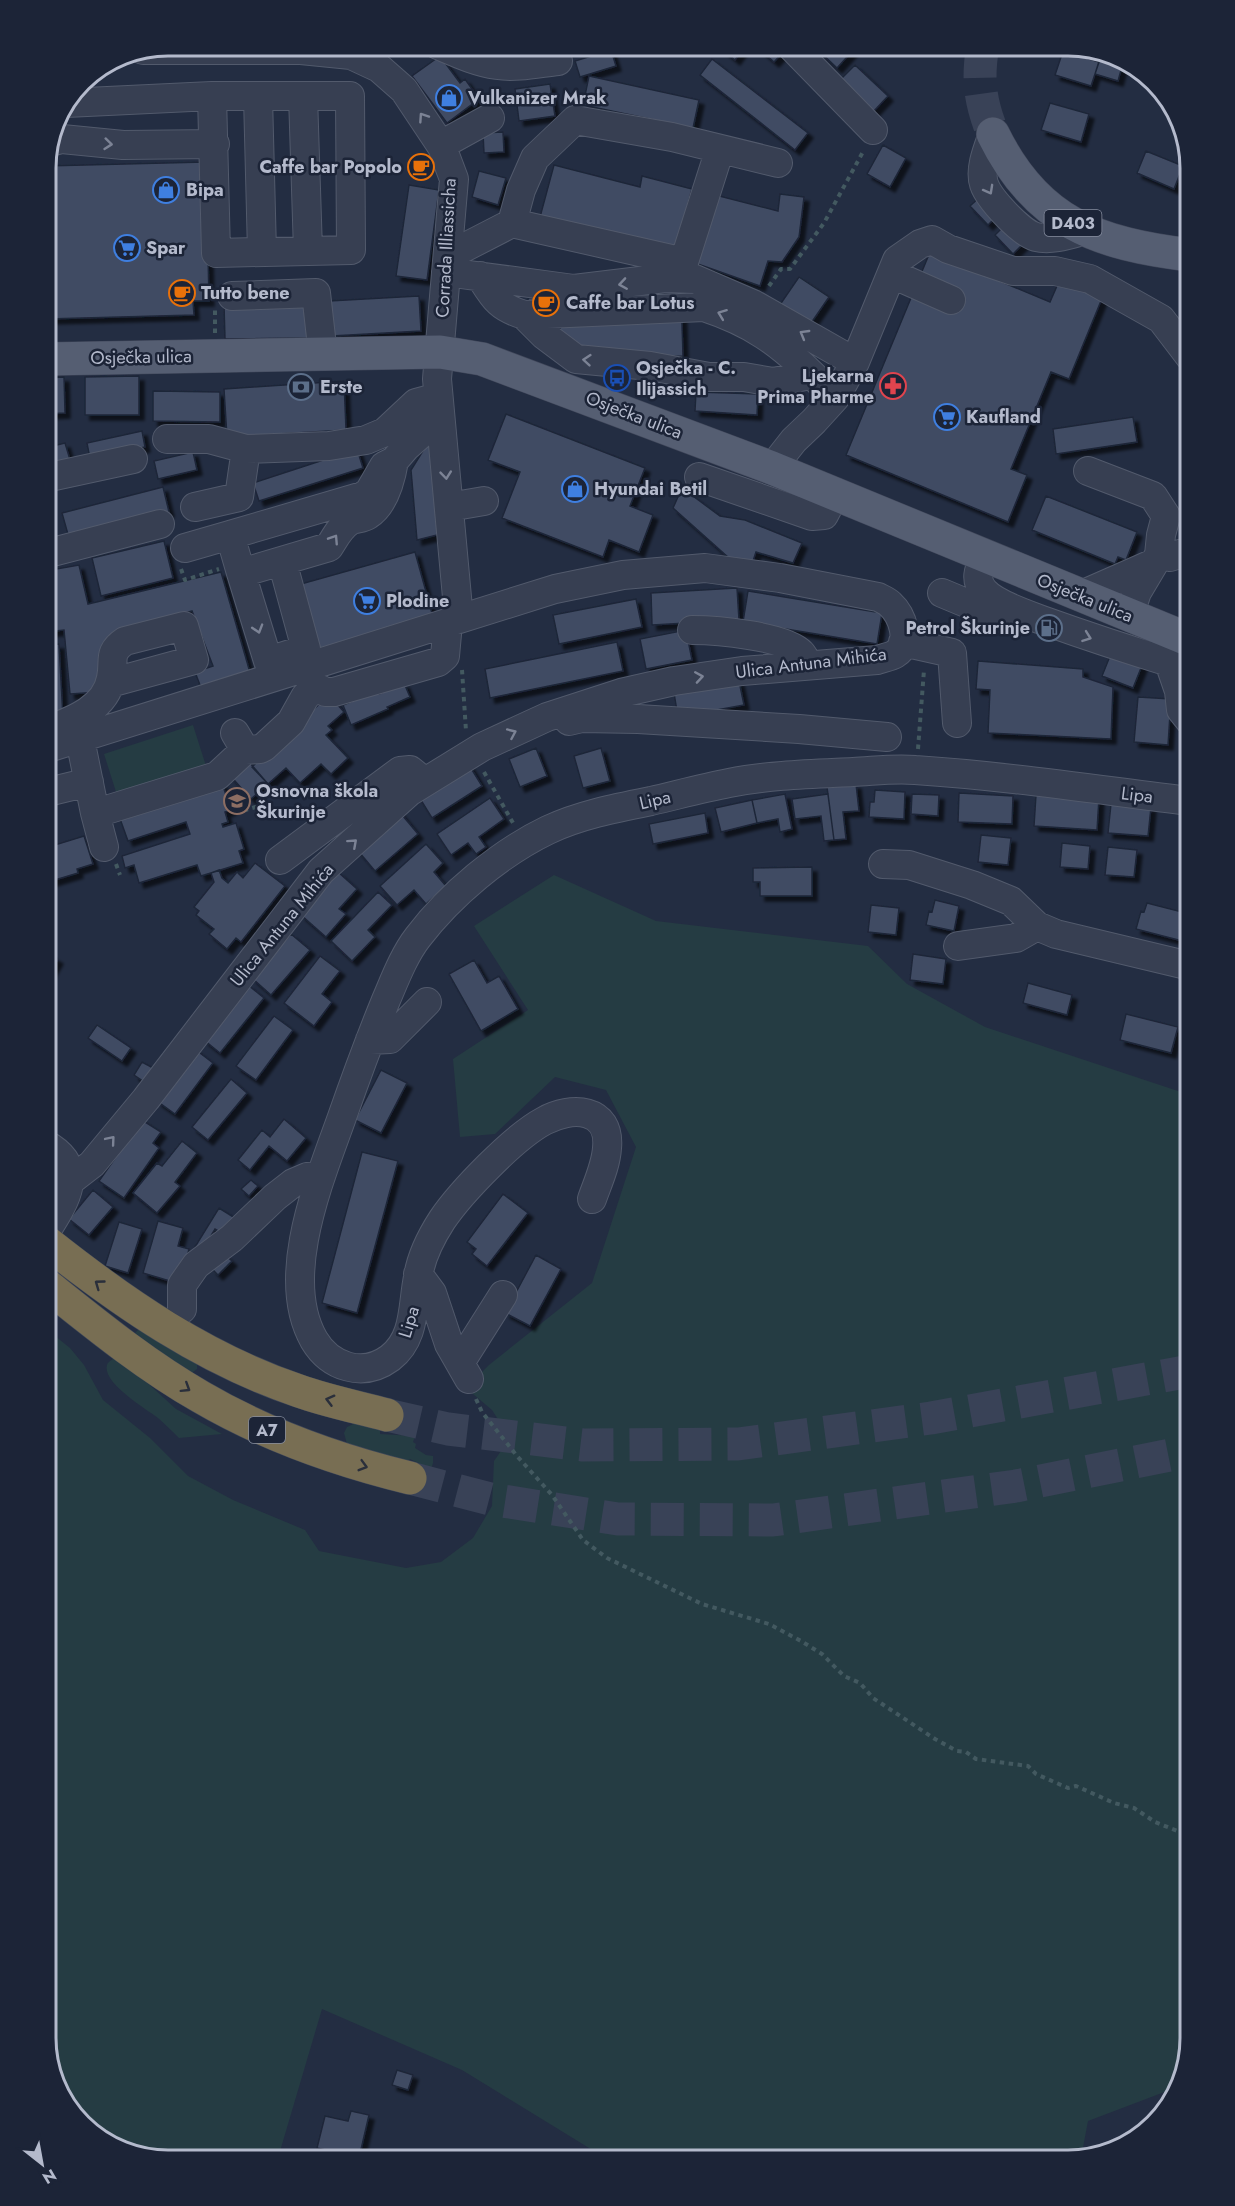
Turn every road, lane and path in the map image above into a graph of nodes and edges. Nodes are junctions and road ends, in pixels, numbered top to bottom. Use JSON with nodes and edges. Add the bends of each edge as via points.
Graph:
{"nodes":[{"id":1,"x":364,"y":56,"type":"edge"},
{"id":2,"x":466,"y":56,"type":"edge"},
{"id":3,"x":801,"y":56,"type":"edge"},
{"id":4,"x":558,"y":61,"type":"dead end"},
{"id":5,"x":212,"y":96,"type":"junction"},
{"id":6,"x":303,"y":96,"type":"junction"},
{"id":7,"x":258,"y":97,"type":"junction"},
{"id":8,"x":77,"y":102,"type":"edge"},
{"id":9,"x":490,"y":118,"type":"dead end"},
{"id":10,"x":873,"y":129,"type":"joint"},
{"id":11,"x":993,"y":134,"type":"tunnel mouth"},
{"id":12,"x":59,"y":140,"type":"edge"},
{"id":13,"x":215,"y":144,"type":"junction"},
{"id":14,"x":441,"y":145,"type":"junction"},
{"id":15,"x":720,"y":149,"type":"junction"},
{"id":16,"x":778,"y":163,"type":"dead end"},
{"id":17,"x":512,"y":223,"type":"junction"},
{"id":18,"x":308,"y":251,"type":"junction"},
{"id":19,"x":262,"y":252,"type":"junction"},
{"id":20,"x":1180,"y":253,"type":"edge"},
{"id":21,"x":447,"y":264,"type":"junction"},
{"id":22,"x":892,"y":274,"type":"junction"},
{"id":23,"x":483,"y":281,"type":"junction"},
{"id":24,"x":232,"y":297,"type":"dead end"},
{"id":25,"x":951,"y":300,"type":"dead end"},
{"id":26,"x":756,"y":306,"type":"junction"},
{"id":27,"x":524,"y":315,"type":"junction"},
{"id":28,"x":1180,"y":344,"type":"edge"},
{"id":29,"x":440,"y":352,"type":"junction"},
{"id":30,"x":322,"y":355,"type":"junction"},
{"id":31,"x":56,"y":359,"type":"edge"},
{"id":32,"x":855,"y":362,"type":"junction"},
{"id":33,"x":811,"y":375,"type":"junction"},
{"id":34,"x":835,"y":398,"type":"junction"},
{"id":35,"x":439,"y":407,"type":"junction"},
{"id":36,"x":167,"y":439,"type":"dead end"},
{"id":37,"x":246,"y":449,"type":"junction"},
{"id":38,"x":133,"y":459,"type":"dead end"},
{"id":39,"x":394,"y":461,"type":"junction"},
{"id":40,"x":772,"y":468,"type":"junction"},
{"id":41,"x":1088,"y":471,"type":"dead end"},
{"id":42,"x":56,"y":476,"type":"edge"},
{"id":43,"x":699,"y":477,"type":"dead end"},
{"id":44,"x":835,"y":494,"type":"junction"},
{"id":45,"x":484,"y":501,"type":"dead end"},
{"id":46,"x":195,"y":507,"type":"dead end"},
{"id":47,"x":449,"y":507,"type":"junction"},
{"id":48,"x":1178,"y":513,"type":"edge"},
{"id":49,"x":160,"y":524,"type":"dead end"},
{"id":50,"x":230,"y":535,"type":"junction"},
{"id":51,"x":185,"y":548,"type":"dead end"},
{"id":52,"x":56,"y":551,"type":"edge"},
{"id":53,"x":1180,"y":554,"type":"edge"},
{"id":54,"x":984,"y":557,"type":"junction"},
{"id":55,"x":1157,"y":559,"type":"junction"},
{"id":56,"x":282,"y":561,"type":"junction"},
{"id":57,"x":239,"y":568,"type":"junction"},
{"id":58,"x":186,"y":580,"type":"dead end"},
{"id":59,"x":942,"y":592,"type":"dead end"},
{"id":60,"x":1079,"y":596,"type":"junction"},
{"id":61,"x":1012,"y":609,"type":"junction"},
{"id":62,"x":1128,"y":616,"type":"junction"},
{"id":63,"x":454,"y":621,"type":"junction"},
{"id":64,"x":692,"y":630,"type":"dead end"},
{"id":65,"x":903,"y":642,"type":"junction"},
{"id":66,"x":1180,"y":646,"type":"edge"},
{"id":67,"x":461,"y":659,"type":"dead end"},
{"id":68,"x":808,"y":665,"type":"junction"},
{"id":69,"x":924,"y":665,"type":"dead end"},
{"id":70,"x":110,"y":683,"type":"dead end"},
{"id":71,"x":1180,"y":700,"type":"edge"},
{"id":72,"x":547,"y":717,"type":"junction"},
{"id":73,"x":957,"y":723,"type":"dead end"},
{"id":74,"x":56,"y":727,"type":"edge"},
{"id":75,"x":887,"y":737,"type":"dead end"},
{"id":76,"x":80,"y":739,"type":"junction"},
{"id":77,"x":466,"y":741,"type":"dead end"},
{"id":78,"x":919,"y":744,"type":"dead end"},
{"id":79,"x":56,"y":747,"type":"edge"},
{"id":80,"x":483,"y":771,"type":"dead end"},
{"id":81,"x":89,"y":782,"type":"junction"},
{"id":82,"x":425,"y":782,"type":"junction"},
{"id":83,"x":56,"y":790,"type":"edge"},
{"id":84,"x":1180,"y":800,"type":"edge"},
{"id":85,"x":265,"y":801,"type":"dead end"},
{"id":86,"x":248,"y":809,"type":"dead end"},
{"id":87,"x":103,"y":811,"type":"dead end"},
{"id":88,"x":516,"y":829,"type":"dead end"},
{"id":89,"x":110,"y":856,"type":"joint"},
{"id":90,"x":280,"y":860,"type":"dead end"},
{"id":91,"x":884,"y":864,"type":"dead end"},
{"id":92,"x":120,"y":874,"type":"dead end"},
{"id":93,"x":1037,"y":926,"type":"junction"},
{"id":94,"x":958,"y":946,"type":"dead end"},
{"id":95,"x":1180,"y":964,"type":"edge"},
{"id":96,"x":427,"y":1002,"type":"dead end"},
{"id":97,"x":370,"y":1040,"type":"junction"},
{"id":98,"x":56,"y":1151,"type":"edge"},
{"id":99,"x":321,"y":1176,"type":"junction"},
{"id":100,"x":70,"y":1181,"type":"junction"},
{"id":101,"x":592,"y":1199,"type":"dead end"},
{"id":102,"x":56,"y":1216,"type":"edge"},
{"id":103,"x":56,"y":1250,"type":"edge"},
{"id":104,"x":418,"y":1274,"type":"junction"},
{"id":105,"x":56,"y":1292,"type":"edge"},
{"id":106,"x":503,"y":1295,"type":"dead end"},
{"id":107,"x":182,"y":1309,"type":"dead end"},
{"id":108,"x":464,"y":1371,"type":"junction"},
{"id":109,"x":387,"y":1415,"type":"tunnel mouth"},
{"id":110,"x":410,"y":1478,"type":"tunnel mouth"},
{"id":111,"x":1180,"y":1832,"type":"edge"}],
"edges":[{"from":14,"to":1,"type":"street","name":"Corrada Illiassicha","one_way":true,"via":[[404,90]]},
{"from":2,"to":4,"type":"street","via":[[515,66]]},
{"from":3,"to":10,"type":"street"},
{"from":5,"to":7,"type":"street"},
{"from":5,"to":8,"type":"street"},
{"from":5,"to":13,"type":"street"},
{"from":6,"to":7,"type":"street"},
{"from":6,"to":18,"type":"street"},
{"from":6,"to":18,"type":"street","via":[[350,96],[351,250]]},
{"from":7,"to":19,"type":"street"},
{"from":9,"to":14,"type":"street"},
{"from":10,"to":26,"type":"path","via":[[853,174],[824,223],[793,267],[780,269]]},
{"from":11,"to":20,"type":"main road","number":"D403","via":[[1004,156],[1044,205],[1086,230],[1131,246]]},
{"from":12,"to":13,"type":"street","one_way":true,"via":[[123,145]]},
{"from":13,"to":19,"type":"street","via":[[216,252]]},
{"from":14,"to":21,"type":"street","name":"Corrada Illiassicha","via":[[454,179]]},
{"from":15,"to":16,"type":"street"},
{"from":15,"to":17,"type":"street","via":[[575,120],[535,158]]},
{"from":15,"to":17,"type":"street","via":[[684,262]]},
{"from":17,"to":21,"type":"street"},
{"from":18,"to":19,"type":"street"},
{"from":21,"to":23,"type":"street"},
{"from":21,"to":29,"type":"street","name":"Corrada Illiassicha"},
{"from":22,"to":25,"type":"street"},
{"from":22,"to":28,"type":"street","via":[[897,260],[932,240],[1013,271],[1055,271],[1090,279],[1161,319]]},
{"from":22,"to":32,"type":"street"},
{"from":26,"to":23,"type":"street","one_way":true,"via":[[695,279],[665,278],[574,289]]},
{"from":23,"to":27,"type":"street","via":[[506,310]]},
{"from":24,"to":30,"type":"street","via":[[316,293]]},
{"from":32,"to":26,"type":"street","one_way":true},
{"from":33,"to":27,"type":"street","one_way":true,"via":[[773,382],[576,359]]},
{"from":33,"to":27,"type":"street","one_way":true,"via":[[765,335],[704,307]]},
{"from":29,"to":30,"type":"main road","name":"Osječka ulica"},
{"from":29,"to":35,"type":"street","name":"Corrada Illiassicha"},
{"from":29,"to":40,"type":"main road","name":"Osječka ulica","via":[[482,359]]},
{"from":30,"to":31,"type":"main road","name":"Osječka ulica"},
{"from":32,"to":34,"type":"street"},
{"from":33,"to":34,"type":"street"},
{"from":34,"to":40,"type":"street"},
{"from":35,"to":37,"type":"street","via":[[416,403],[385,432],[366,440],[330,446]]},
{"from":35,"to":39,"type":"street"},
{"from":35,"to":47,"type":"street","name":"Corrada Illiassicha","one_way":true},
{"from":36,"to":37,"type":"street","via":[[209,440]]},
{"from":37,"to":46,"type":"street","via":[[239,497]]},
{"from":38,"to":42,"type":"street"},
{"from":39,"to":50,"type":"street","via":[[384,466],[363,496]]},
{"from":56,"to":39,"type":"street","one_way":true,"via":[[329,547],[350,521],[370,514],[392,478]]},
{"from":40,"to":44,"type":"main road","name":"Osječka ulica"},
{"from":41,"to":48,"type":"street","via":[[1154,496]]},
{"from":43,"to":44,"type":"street","via":[[812,516],[824,515]]},
{"from":44,"to":54,"type":"main road","name":"Osječka ulica"},
{"from":45,"to":47,"type":"street"},
{"from":47,"to":63,"type":"street","name":"Corrada Illiassicha"},
{"from":48,"to":55,"type":"street","via":[[1161,535]]},
{"from":49,"to":52,"type":"street"},
{"from":50,"to":51,"type":"street"},
{"from":50,"to":57,"type":"street"},
{"from":53,"to":55,"type":"street"},
{"from":54,"to":60,"type":"main road","name":"Osječka ulica"},
{"from":54,"to":61,"type":"street","via":[[978,581],[984,592]]},
{"from":55,"to":60,"type":"street"},
{"from":55,"to":62,"type":"street"},
{"from":56,"to":57,"type":"street"},
{"from":57,"to":56,"type":"street","one_way":true,"via":[[268,661],[306,649]]},
{"from":57,"to":58,"type":"path"},
{"from":59,"to":61,"type":"street","via":[[1002,618]]},
{"from":60,"to":62,"type":"main road","name":"Osječka ulica"},
{"from":61,"to":66,"type":"street","one_way":true,"via":[[1102,642]]},
{"from":62,"to":66,"type":"main road","name":"Osječka ulica"},
{"from":63,"to":65,"type":"street","name":"Ulica Antuna Mihića","via":[[565,587],[623,575],[705,568],[878,597],[897,612],[906,632]]},
{"from":63,"to":76,"type":"street","name":"Ulica Antuna Mihića"},
{"from":63,"to":87,"type":"street","name":"Corrada Illiassicha","via":[[445,656],[438,662],[334,692],[311,691],[291,722],[264,747],[240,741],[218,776]]},
{"from":64,"to":68,"type":"street","via":[[741,634],[786,644],[800,652]]},
{"from":65,"to":68,"type":"street","name":"Ulica Antuna Mihića","via":[[895,654],[877,660]]},
{"from":65,"to":73,"type":"street","via":[[952,653]]},
{"from":66,"to":71,"type":"street"},
{"from":67,"to":77,"type":"path"},
{"from":72,"to":68,"type":"street","name":"Ulica Antuna Mihića","one_way":true,"via":[[674,681]]},
{"from":69,"to":78,"type":"path"},
{"from":70,"to":74,"type":"street","via":[[101,698],[79,718]]},
{"from":72,"to":75,"type":"street","via":[[551,724],[582,718],[638,719]]},
{"from":82,"to":72,"type":"street","name":"Ulica Antuna Mihića","one_way":true,"via":[[482,747]]},
{"from":76,"to":79,"type":"street","name":"Ulica Antuna Mihića"},
{"from":76,"to":81,"type":"street"},
{"from":80,"to":88,"type":"path"},
{"from":81,"to":83,"type":"street"},
{"from":81,"to":89,"type":"street"},
{"from":82,"to":90,"type":"street","via":[[410,770],[400,771]]},
{"from":100,"to":82,"type":"street","name":"Ulica Antuna Mihića","one_way":true,"via":[[92,1164],[146,1100],[321,871]]},
{"from":84,"to":97,"type":"street","name":"Lipa","via":[[911,769],[732,782],[577,819],[521,845],[466,884],[434,917],[414,942]]},
{"from":85,"to":86,"type":"path"},
{"from":89,"to":92,"type":"path"},
{"from":91,"to":93,"type":"street","via":[[909,865],[972,885],[1011,901]]},
{"from":93,"to":94,"type":"street","via":[[1017,938]]},
{"from":93,"to":95,"type":"street"},
{"from":96,"to":97,"type":"street","via":[[390,1039]]},
{"from":97,"to":99,"type":"street","name":"Lipa"},
{"from":98,"to":100,"type":"street","via":[[63,1156]]},
{"from":99,"to":104,"type":"street","name":"Lipa","via":[[303,1245],[301,1281],[306,1322],[324,1355],[340,1366],[357,1369],[387,1361],[408,1335]]},
{"from":99,"to":107,"type":"street","via":[[294,1183],[196,1265],[182,1285]]},
{"from":100,"to":102,"type":"street"},
{"from":101,"to":104,"type":"street","name":"Lipa","via":[[602,1171],[606,1132],[598,1118],[588,1112],[556,1115],[540,1122],[498,1157],[444,1217]]},
{"from":109,"to":103,"type":"highway","one_way":true,"via":[[300,1392],[254,1374],[147,1317]]},
{"from":104,"to":108,"type":"street","via":[[432,1293],[449,1344]]},
{"from":105,"to":110,"type":"highway","number":"A7","one_way":true,"via":[[137,1355],[202,1398],[282,1438],[363,1467]]},
{"from":106,"to":108,"type":"street"},
{"from":108,"to":111,"type":"path","via":[[482,1412],[552,1495],[583,1540],[607,1558],[702,1604],[769,1624],[801,1641],[822,1654],[844,1676],[860,1683],[873,1698],[957,1751],[976,1759],[1028,1766],[1036,1774],[1068,1788],[1076,1786],[1134,1808]]}]}
